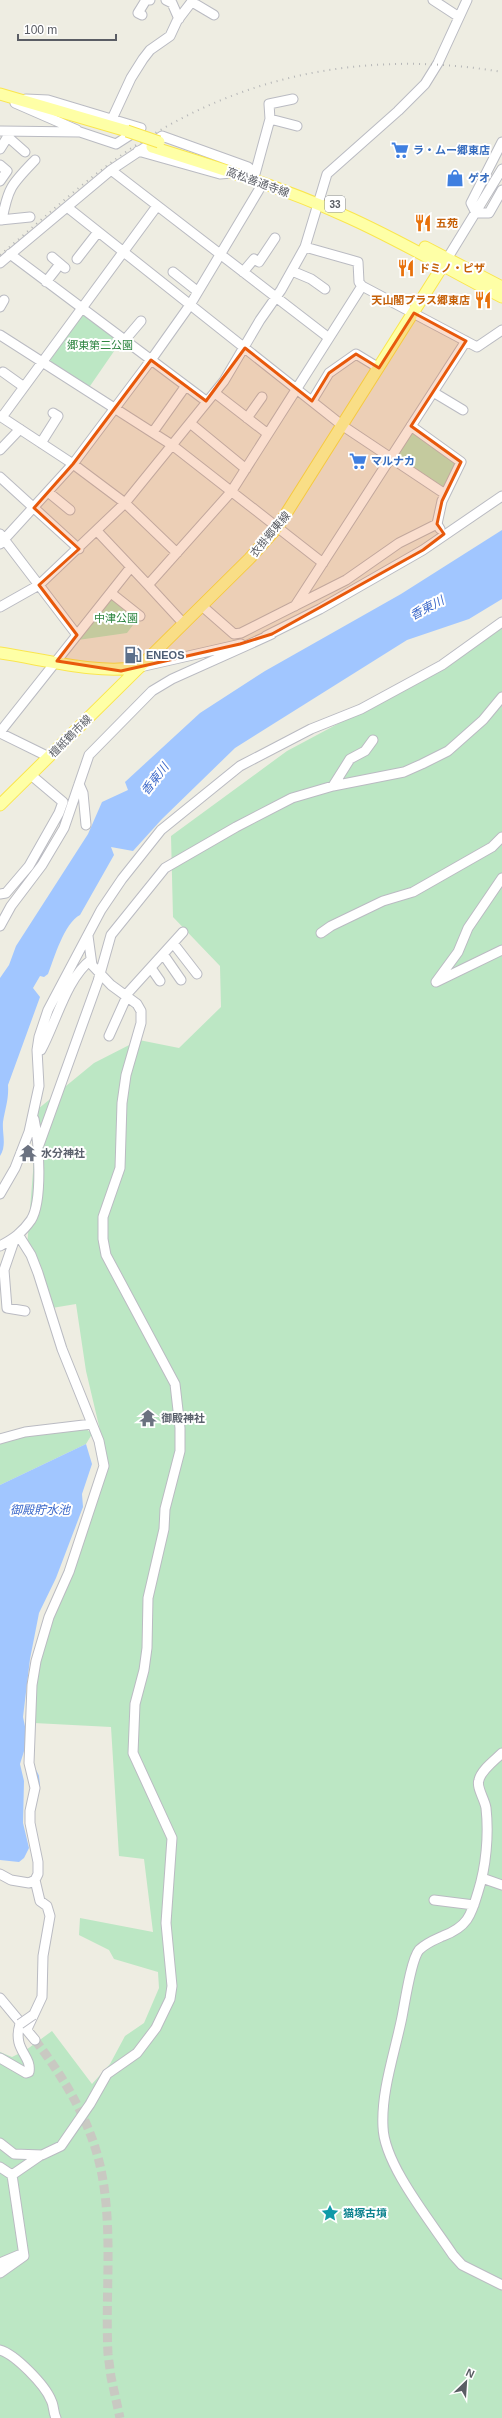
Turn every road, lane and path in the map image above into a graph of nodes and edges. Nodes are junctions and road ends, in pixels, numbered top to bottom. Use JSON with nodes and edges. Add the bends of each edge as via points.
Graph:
{"nodes":[{"id":1,"x":150,"y":0,"type":"edge"},
{"id":2,"x":166,"y":0,"type":"edge"},
{"id":3,"x":433,"y":0,"type":"edge"},
{"id":4,"x":467,"y":0,"type":"edge"},
{"id":5,"x":192,"y":1,"type":"edge"},
{"id":6,"x":142,"y":15,"type":"dead end"},
{"id":7,"x":214,"y":15,"type":"dead end"},
{"id":8,"x":458,"y":17,"type":"junction"},
{"id":9,"x":178,"y":19,"type":"junction"},
{"id":10,"x":0,"y":94,"type":"edge"},
{"id":11,"x":0,"y":99,"type":"edge"},
{"id":12,"x":293,"y":99,"type":"dead end"},
{"id":13,"x":18,"y":101,"type":"junction"},
{"id":14,"x":112,"y":119,"type":"junction"},
{"id":15,"x":270,"y":120,"type":"junction"},
{"id":16,"x":297,"y":126,"type":"dead end"},
{"id":17,"x":0,"y":131,"type":"edge"},
{"id":18,"x":80,"y":132,"type":"junction"},
{"id":19,"x":10,"y":134,"type":"junction"},
{"id":20,"x":502,"y":142,"type":"edge"},
{"id":21,"x":155,"y":144,"type":"junction"},
{"id":22,"x":0,"y":149,"type":"edge"},
{"id":23,"x":138,"y":151,"type":"junction"},
{"id":24,"x":25,"y":152,"type":"dead end"},
{"id":25,"x":35,"y":160,"type":"dead end"},
{"id":26,"x":0,"y":165,"type":"edge"},
{"id":27,"x":502,"y":169,"type":"edge"},
{"id":28,"x":111,"y":170,"type":"junction"},
{"id":29,"x":6,"y":173,"type":"junction"},
{"id":30,"x":234,"y":173,"type":"junction"},
{"id":31,"x":255,"y":174,"type":"junction"},
{"id":32,"x":0,"y":181,"type":"edge"},
{"id":33,"x":15,"y":181,"type":"junction"},
{"id":34,"x":263,"y":183,"type":"junction"},
{"id":35,"x":502,"y":190,"type":"edge"},
{"id":36,"x":320,"y":201,"type":"junction"},
{"id":37,"x":157,"y":206,"type":"junction"},
{"id":38,"x":66,"y":207,"type":"junction"},
{"id":39,"x":476,"y":213,"type":"junction"},
{"id":40,"x":30,"y":217,"type":"dead end"},
{"id":41,"x":1,"y":220,"type":"edge"},
{"id":42,"x":98,"y":232,"type":"junction"},
{"id":43,"x":275,"y":238,"type":"dead end"},
{"id":44,"x":305,"y":247,"type":"junction"},
{"id":45,"x":122,"y":251,"type":"junction"},
{"id":46,"x":10,"y":254,"type":"junction"},
{"id":47,"x":221,"y":255,"type":"junction"},
{"id":48,"x":52,"y":257,"type":"dead end"},
{"id":49,"x":77,"y":259,"type":"dead end"},
{"id":50,"x":0,"y":263,"type":"edge"},
{"id":51,"x":445,"y":263,"type":"junction"},
{"id":52,"x":292,"y":271,"type":"junction"},
{"id":53,"x":173,"y":272,"type":"dead end"},
{"id":54,"x":244,"y":272,"type":"junction"},
{"id":55,"x":46,"y":282,"type":"junction"},
{"id":56,"x":362,"y":286,"type":"junction"},
{"id":57,"x":502,"y":288,"type":"edge"},
{"id":58,"x":325,"y":290,"type":"dead end"},
{"id":59,"x":197,"y":291,"type":"junction"},
{"id":60,"x":276,"y":297,"type":"junction"},
{"id":61,"x":502,"y":297,"type":"edge"},
{"id":62,"x":190,"y":305,"type":"junction"},
{"id":63,"x":81,"y":309,"type":"junction"},
{"id":64,"x":414,"y":313,"type":"junction"},
{"id":65,"x":140,"y":321,"type":"dead end"},
{"id":66,"x":502,"y":330,"type":"edge"},
{"id":67,"x":0,"y":335,"type":"edge"},
{"id":68,"x":329,"y":338,"type":"junction"},
{"id":69,"x":124,"y":341,"type":"junction"},
{"id":70,"x":466,"y":341,"type":"junction"},
{"id":71,"x":245,"y":348,"type":"junction"},
{"id":72,"x":151,"y":360,"type":"junction"},
{"id":73,"x":42,"y":362,"type":"junction"},
{"id":74,"x":379,"y":368,"type":"junction"},
{"id":75,"x":3,"y":372,"type":"dead end"},
{"id":76,"x":24,"y":387,"type":"junction"},
{"id":77,"x":185,"y":387,"type":"junction"},
{"id":78,"x":297,"y":389,"type":"junction"},
{"id":79,"x":433,"y":392,"type":"junction"},
{"id":80,"x":215,"y":393,"type":"junction"},
{"id":81,"x":262,"y":397,"type":"dead end"},
{"id":82,"x":206,"y":401,"type":"junction"},
{"id":83,"x":312,"y":401,"type":"junction"},
{"id":84,"x":115,"y":408,"type":"junction"},
{"id":85,"x":463,"y":410,"type":"dead end"},
{"id":86,"x":53,"y":413,"type":"dead end"},
{"id":87,"x":1,"y":417,"type":"edge"},
{"id":88,"x":247,"y":418,"type":"junction"},
{"id":89,"x":190,"y":424,"type":"junction"},
{"id":90,"x":343,"y":426,"type":"junction"},
{"id":91,"x":411,"y":426,"type":"junction"},
{"id":92,"x":20,"y":429,"type":"junction"},
{"id":93,"x":153,"y":432,"type":"junction"},
{"id":94,"x":268,"y":434,"type":"junction"},
{"id":95,"x":41,"y":443,"type":"junction"},
{"id":96,"x":172,"y":446,"type":"junction"},
{"id":97,"x":0,"y":450,"type":"edge"},
{"id":98,"x":391,"y":457,"type":"junction"},
{"id":99,"x":73,"y":464,"type":"junction"},
{"id":100,"x":246,"y":469,"type":"junction"},
{"id":101,"x":0,"y":477,"type":"edge"},
{"id":102,"x":48,"y":492,"type":"junction"},
{"id":103,"x":231,"y":492,"type":"junction"},
{"id":104,"x":445,"y":494,"type":"junction"},
{"id":105,"x":502,"y":496,"type":"edge"},
{"id":106,"x":125,"y":504,"type":"junction"},
{"id":107,"x":34,"y":508,"type":"junction"},
{"id":108,"x":70,"y":510,"type":"dead end"},
{"id":109,"x":437,"y":524,"type":"junction"},
{"id":110,"x":277,"y":528,"type":"junction"},
{"id":111,"x":97,"y":531,"type":"junction"},
{"id":112,"x":444,"y":534,"type":"junction"},
{"id":113,"x":2,"y":539,"type":"edge"},
{"id":114,"x":79,"y":549,"type":"junction"},
{"id":115,"x":177,"y":553,"type":"junction"},
{"id":116,"x":323,"y":563,"type":"junction"},
{"id":117,"x":131,"y":567,"type":"junction"},
{"id":118,"x":39,"y":585,"type":"junction"},
{"id":119,"x":148,"y":585,"type":"junction"},
{"id":120,"x":110,"y":593,"type":"junction"},
{"id":121,"x":202,"y":606,"type":"junction"},
{"id":122,"x":295,"y":606,"type":"junction"},
{"id":123,"x":0,"y":607,"type":"edge"},
{"id":124,"x":140,"y":616,"type":"dead end"},
{"id":125,"x":502,"y":622,"type":"edge"},
{"id":126,"x":184,"y":624,"type":"junction"},
{"id":127,"x":272,"y":634,"type":"junction"},
{"id":128,"x":77,"y":635,"type":"junction"},
{"id":129,"x":0,"y":652,"type":"edge"},
{"id":130,"x":57,"y":661,"type":"junction"},
{"id":131,"x":140,"y":667,"type":"junction"},
{"id":132,"x":502,"y":697,"type":"edge"},
{"id":133,"x":0,"y":733,"type":"edge"},
{"id":134,"x":373,"y":740,"type":"dead end"},
{"id":135,"x":49,"y":757,"type":"junction"},
{"id":136,"x":31,"y":775,"type":"junction"},
{"id":137,"x":79,"y":784,"type":"junction"},
{"id":138,"x":333,"y":786,"type":"junction"},
{"id":139,"x":1,"y":802,"type":"edge"},
{"id":140,"x":86,"y":825,"type":"dead end"},
{"id":141,"x":502,"y":837,"type":"edge"},
{"id":142,"x":129,"y":858,"type":"dead end"},
{"id":143,"x":502,"y":878,"type":"edge"},
{"id":144,"x":122,"y":879,"type":"junction"},
{"id":145,"x":0,"y":894,"type":"edge"},
{"id":146,"x":0,"y":926,"type":"edge"},
{"id":147,"x":183,"y":932,"type":"dead end"},
{"id":148,"x":321,"y":932,"type":"dead end"},
{"id":149,"x":88,"y":936,"type":"junction"},
{"id":150,"x":173,"y":943,"type":"junction"},
{"id":151,"x":502,"y":950,"type":"edge"},
{"id":152,"x":163,"y":954,"type":"junction"},
{"id":153,"x":91,"y":960,"type":"junction"},
{"id":154,"x":151,"y":968,"type":"junction"},
{"id":155,"x":100,"y":973,"type":"junction"},
{"id":156,"x":197,"y":974,"type":"dead end"},
{"id":157,"x":181,"y":980,"type":"dead end"},
{"id":158,"x":160,"y":981,"type":"dead end"},
{"id":159,"x":126,"y":996,"type":"junction"},
{"id":160,"x":109,"y":1036,"type":"dead end"},
{"id":161,"x":38,"y":1055,"type":"junction"},
{"id":162,"x":34,"y":1116,"type":"junction"},
{"id":163,"x":39,"y":1145,"type":"junction"},
{"id":164,"x":0,"y":1194,"type":"edge"},
{"id":165,"x":17,"y":1237,"type":"junction"},
{"id":166,"x":0,"y":1246,"type":"edge"},
{"id":167,"x":25,"y":1310,"type":"dead end"},
{"id":168,"x":92,"y":1424,"type":"junction"},
{"id":169,"x":0,"y":1439,"type":"edge"},
{"id":170,"x":502,"y":1752,"type":"edge"},
{"id":171,"x":0,"y":1874,"type":"edge"},
{"id":172,"x":482,"y":1878,"type":"junction"},
{"id":173,"x":35,"y":1880,"type":"junction"},
{"id":174,"x":502,"y":1885,"type":"edge"},
{"id":175,"x":434,"y":1900,"type":"dead end"},
{"id":176,"x":474,"y":1905,"type":"junction"},
{"id":177,"x":0,"y":1998,"type":"edge"},
{"id":178,"x":24,"y":2026,"type":"junction"},
{"id":179,"x":35,"y":2040,"type":"tunnel mouth"},
{"id":180,"x":0,"y":2058,"type":"edge"},
{"id":181,"x":0,"y":2143,"type":"edge"},
{"id":182,"x":42,"y":2155,"type":"junction"},
{"id":183,"x":0,"y":2167,"type":"edge"},
{"id":184,"x":12,"y":2175,"type":"junction"},
{"id":185,"x":24,"y":2253,"type":"junction"},
{"id":186,"x":0,"y":2263,"type":"edge"},
{"id":187,"x":0,"y":2273,"type":"edge"},
{"id":188,"x":502,"y":2285,"type":"edge"},
{"id":189,"x":0,"y":2350,"type":"edge"},
{"id":190,"x":56,"y":2418,"type":"edge"}],
"edges":[{"from":1,"to":6,"type":"street","via":[[146,0],[138,13]]},
{"from":2,"to":9,"type":"street","via":[[172,3]]},
{"from":3,"to":8,"type":"street"},
{"from":4,"to":8,"type":"street"},
{"from":5,"to":7,"type":"street"},
{"from":5,"to":9,"type":"street"},
{"from":8,"to":36,"type":"street","via":[[438,64],[425,84],[327,174]]},
{"from":9,"to":14,"type":"street","via":[[170,36],[150,50],[143,59]]},
{"from":10,"to":13,"type":"main road","name":"高松善通寺線","number":"33"},
{"from":11,"to":13,"type":"main road","name":"高松善通寺線","number":"33"},
{"from":12,"to":15,"type":"street","via":[[269,104]]},
{"from":13,"to":14,"type":"street","via":[[48,100]]},
{"from":13,"to":18,"type":"street"},
{"from":13,"to":21,"type":"main road","name":"高松善通寺線","number":"33","bridge":true},
{"from":14,"to":18,"type":"street","via":[[141,128],[116,144]]},
{"from":15,"to":16,"type":"street"},
{"from":15,"to":31,"type":"street"},
{"from":17,"to":19,"type":"street"},
{"from":18,"to":19,"type":"street"},
{"from":19,"to":22,"type":"street"},
{"from":19,"to":24,"type":"street"},
{"from":20,"to":39,"type":"street","via":[[471,203]]},
{"from":21,"to":30,"type":"main road","name":"高松善通寺線","number":"33"},
{"from":21,"to":31,"type":"main road","name":"高松善通寺線","number":"33"},
{"from":23,"to":28,"type":"street"},
{"from":23,"to":30,"type":"street","via":[[220,174]]},
{"from":23,"to":31,"type":"street","via":[[162,136],[248,167]]},
{"from":25,"to":33,"type":"street"},
{"from":26,"to":29,"type":"street"},
{"from":27,"to":39,"type":"street"},
{"from":28,"to":37,"type":"street"},
{"from":28,"to":38,"type":"street"},
{"from":29,"to":32,"type":"street"},
{"from":29,"to":33,"type":"street"},
{"from":30,"to":34,"type":"main road","name":"高松善通寺線","number":"33"},
{"from":31,"to":36,"type":"main road","name":"高松善通寺線","number":"33"},
{"from":33,"to":41,"type":"street","via":[[7,195]]},
{"from":34,"to":36,"type":"main road","name":"高松善通寺線","number":"33"},
{"from":34,"to":47,"type":"street"},
{"from":35,"to":39,"type":"street","via":[[489,213]]},
{"from":36,"to":44,"type":"street"},
{"from":36,"to":51,"type":"main road","name":"高松善通寺線","number":"33"},
{"from":37,"to":45,"type":"street"},
{"from":37,"to":47,"type":"street"},
{"from":38,"to":42,"type":"street"},
{"from":38,"to":46,"type":"street"},
{"from":39,"to":51,"type":"street"},
{"from":40,"to":41,"type":"street"},
{"from":42,"to":45,"type":"street"},
{"from":42,"to":49,"type":"street"},
{"from":43,"to":54,"type":"street","via":[[259,262],[254,259]]},
{"from":44,"to":52,"type":"street"},
{"from":44,"to":56,"type":"street","via":[[358,262],[359,282]]},
{"from":45,"to":62,"type":"street"},
{"from":45,"to":63,"type":"street"},
{"from":46,"to":50,"type":"street"},
{"from":46,"to":55,"type":"street"},
{"from":47,"to":54,"type":"street"},
{"from":47,"to":59,"type":"street"},
{"from":48,"to":55,"type":"street","via":[[62,266]]},
{"from":51,"to":57,"type":"main road","name":"高松善通寺線","number":"33"},
{"from":51,"to":61,"type":"main road","name":"高松善通寺線","number":"33"},
{"from":51,"to":64,"type":"main road","name":"衣掛郷東線"},
{"from":52,"to":58,"type":"street","via":[[311,279]]},
{"from":52,"to":60,"type":"street"},
{"from":53,"to":59,"type":"street"},
{"from":54,"to":60,"type":"street"},
{"from":55,"to":63,"type":"street"},
{"from":56,"to":64,"type":"street"},
{"from":56,"to":68,"type":"street"},
{"from":59,"to":62,"type":"street"},
{"from":60,"to":68,"type":"street"},
{"from":60,"to":71,"type":"street"},
{"from":62,"to":71,"type":"street"},
{"from":62,"to":72,"type":"street"},
{"from":63,"to":69,"type":"street"},
{"from":63,"to":73,"type":"street"},
{"from":64,"to":70,"type":"street"},
{"from":64,"to":74,"type":"main road","name":"衣掛郷東線"},
{"from":65,"to":69,"type":"street"},
{"from":66,"to":70,"type":"street","via":[[477,347]]},
{"from":67,"to":73,"type":"street"},
{"from":68,"to":78,"type":"street"},
{"from":69,"to":72,"type":"street"},
{"from":70,"to":79,"type":"street"},
{"from":71,"to":78,"type":"street"},
{"from":71,"to":80,"type":"street"},
{"from":72,"to":77,"type":"street"},
{"from":72,"to":84,"type":"street"},
{"from":73,"to":76,"type":"street"},
{"from":73,"to":84,"type":"street"},
{"from":74,"to":83,"type":"street","via":[[356,354],[329,373]]},
{"from":74,"to":90,"type":"main road","name":"衣掛郷東線"},
{"from":75,"to":76,"type":"street"},
{"from":76,"to":87,"type":"street"},
{"from":77,"to":82,"type":"street"},
{"from":77,"to":93,"type":"street"},
{"from":78,"to":83,"type":"street"},
{"from":78,"to":94,"type":"street"},
{"from":79,"to":85,"type":"street"},
{"from":79,"to":91,"type":"street"},
{"from":80,"to":82,"type":"street"},
{"from":80,"to":88,"type":"street"},
{"from":81,"to":88,"type":"street"},
{"from":82,"to":89,"type":"street"},
{"from":83,"to":90,"type":"street"},
{"from":84,"to":93,"type":"street"},
{"from":84,"to":99,"type":"street"},
{"from":86,"to":95,"type":"street","via":[[58,416]]},
{"from":87,"to":92,"type":"street"},
{"from":88,"to":94,"type":"street"},
{"from":89,"to":96,"type":"street"},
{"from":89,"to":100,"type":"street"},
{"from":90,"to":98,"type":"street"},
{"from":90,"to":110,"type":"main road","name":"衣掛郷東線"},
{"from":91,"to":98,"type":"street"},
{"from":91,"to":104,"type":"street","via":[[462,462]]},
{"from":92,"to":95,"type":"street"},
{"from":92,"to":97,"type":"street"},
{"from":93,"to":96,"type":"street"},
{"from":94,"to":100,"type":"street"},
{"from":95,"to":99,"type":"street"},
{"from":96,"to":103,"type":"street"},
{"from":96,"to":106,"type":"street"},
{"from":98,"to":104,"type":"street"},
{"from":98,"to":116,"type":"street"},
{"from":99,"to":102,"type":"street"},
{"from":99,"to":106,"type":"street"},
{"from":100,"to":103,"type":"street"},
{"from":101,"to":107,"type":"street"},
{"from":102,"to":107,"type":"street"},
{"from":102,"to":108,"type":"street"},
{"from":103,"to":110,"type":"street"},
{"from":103,"to":115,"type":"street"},
{"from":104,"to":109,"type":"street"},
{"from":105,"to":112,"type":"street"},
{"from":106,"to":111,"type":"street"},
{"from":106,"to":115,"type":"street"},
{"from":107,"to":113,"type":"street"},
{"from":107,"to":114,"type":"street"},
{"from":109,"to":112,"type":"street"},
{"from":109,"to":122,"type":"street","via":[[399,543],[346,580]]},
{"from":110,"to":116,"type":"street"},
{"from":110,"to":121,"type":"main road","name":"衣掛郷東線"},
{"from":111,"to":114,"type":"street"},
{"from":111,"to":117,"type":"street"},
{"from":112,"to":127,"type":"street","via":[[423,550]]},
{"from":113,"to":118,"type":"street"},
{"from":114,"to":118,"type":"street"},
{"from":115,"to":119,"type":"street"},
{"from":116,"to":122,"type":"street"},
{"from":117,"to":119,"type":"street"},
{"from":117,"to":120,"type":"street"},
{"from":118,"to":123,"type":"street"},
{"from":118,"to":128,"type":"street"},
{"from":119,"to":126,"type":"street"},
{"from":120,"to":124,"type":"street"},
{"from":120,"to":128,"type":"street"},
{"from":121,"to":122,"type":"street","via":[[234,634]]},
{"from":121,"to":126,"type":"main road","name":"衣掛郷東線"},
{"from":125,"to":144,"type":"street","via":[[442,665],[360,709],[288,740],[225,776],[161,830]]},
{"from":126,"to":131,"type":"main road","name":"衣掛郷東線"},
{"from":127,"to":131,"type":"street"},
{"from":127,"to":137,"type":"street","via":[[172,679],[152,692],[89,755]]},
{"from":128,"to":130,"type":"street"},
{"from":129,"to":130,"type":"main road"},
{"from":130,"to":131,"type":"main road","via":[[121,671]]},
{"from":130,"to":133,"type":"street"},
{"from":131,"to":135,"type":"main road","name":"檀紙鶴市線"},
{"from":132,"to":138,"type":"street","via":[[483,720],[448,751],[404,772]]},
{"from":133,"to":135,"type":"street"},
{"from":134,"to":138,"type":"street","via":[[365,751],[350,759]]},
{"from":135,"to":136,"type":"main road","name":"檀紙鶴市線"},
{"from":136,"to":139,"type":"main road","name":"檀紙鶴市線"},
{"from":136,"to":145,"type":"street","via":[[63,802],[29,866],[6,893]]},
{"from":137,"to":140,"type":"street","via":[[83,792]]},
{"from":137,"to":146,"type":"street","via":[[71,813],[54,846],[11,906]]},
{"from":138,"to":155,"type":"street","via":[[292,798],[236,826],[165,868],[111,935]]},
{"from":141,"to":148,"type":"street","via":[[492,847],[413,892],[383,901]]},
{"from":142,"to":144,"type":"street"},
{"from":143,"to":151,"type":"street","via":[[468,928],[458,952],[436,982]]},
{"from":144,"to":149,"type":"street","via":[[100,910]]},
{"from":147,"to":150,"type":"street"},
{"from":149,"to":153,"type":"street"},
{"from":149,"to":161,"type":"street","via":[[48,1010],[39,1037]]},
{"from":150,"to":152,"type":"street"},
{"from":150,"to":156,"type":"street"},
{"from":152,"to":154,"type":"street"},
{"from":152,"to":157,"type":"street"},
{"from":153,"to":155,"type":"street","via":[[92,966]]},
{"from":153,"to":161,"type":"street","via":[[82,966]]},
{"from":154,"to":158,"type":"street"},
{"from":154,"to":159,"type":"street"},
{"from":155,"to":159,"type":"street"},
{"from":155,"to":163,"type":"street"},
{"from":159,"to":160,"type":"street"},
{"from":159,"to":182,"type":"street","via":[[137,1004],[141,1011],[141,1024],[126,1075],[122,1104],[120,1168],[103,1217],[102,1239],[106,1256],[175,1384],[180,1428],[180,1451],[165,1509],[164,1529],[148,1598],[147,1648],[135,1704],[133,1753],[172,1838],[166,1923],[172,1986],[165,2013],[137,2053],[107,2074],[61,2146]]},
{"from":161,"to":162,"type":"street","via":[[39,1086]]},
{"from":162,"to":163,"type":"street"},
{"from":162,"to":164,"type":"street","via":[[23,1150]]},
{"from":163,"to":165,"type":"street","via":[[34,1210],[31,1220]]},
{"from":165,"to":166,"type":"street"},
{"from":165,"to":167,"type":"street","via":[[4,1270],[7,1308]]},
{"from":165,"to":168,"type":"street","via":[[38,1273],[62,1349]]},
{"from":168,"to":169,"type":"street","via":[[25,1432]]},
{"from":168,"to":173,"type":"street","via":[[103,1454],[103,1471],[69,1572],[40,1642],[32,1685],[29,1763],[35,1788],[30,1811],[38,1862]]},
{"from":170,"to":172,"type":"street","via":[[478,1782],[486,1808]]},
{"from":171,"to":173,"type":"street","via":[[21,1882]]},
{"from":172,"to":174,"type":"street"},
{"from":172,"to":176,"type":"street"},
{"from":173,"to":178,"type":"street","bridge":true,"via":[[40,1901],[47,1906],[50,1916],[43,1956],[43,1988],[38,2008]]},
{"from":175,"to":176,"type":"street"},
{"from":176,"to":188,"type":"street","via":[[463,1926],[429,1941],[419,1951],[412,1971],[386,2093],[383,2127],[387,2148],[396,2169],[453,2255],[462,2265]]},
{"from":177,"to":178,"type":"street"},
{"from":178,"to":179,"type":"street"},
{"from":178,"to":180,"type":"street","via":[[18,2046],[30,2066],[29,2072],[26,2073]]},
{"from":181,"to":182,"type":"street","via":[[14,2154]]},
{"from":182,"to":184,"type":"street"},
{"from":183,"to":184,"type":"street"},
{"from":184,"to":185,"type":"street"},
{"from":185,"to":186,"type":"street"},
{"from":185,"to":187,"type":"street","via":[[18,2263]]},
{"from":189,"to":190,"type":"street","via":[[13,2356],[44,2390],[51,2400]]}]}
